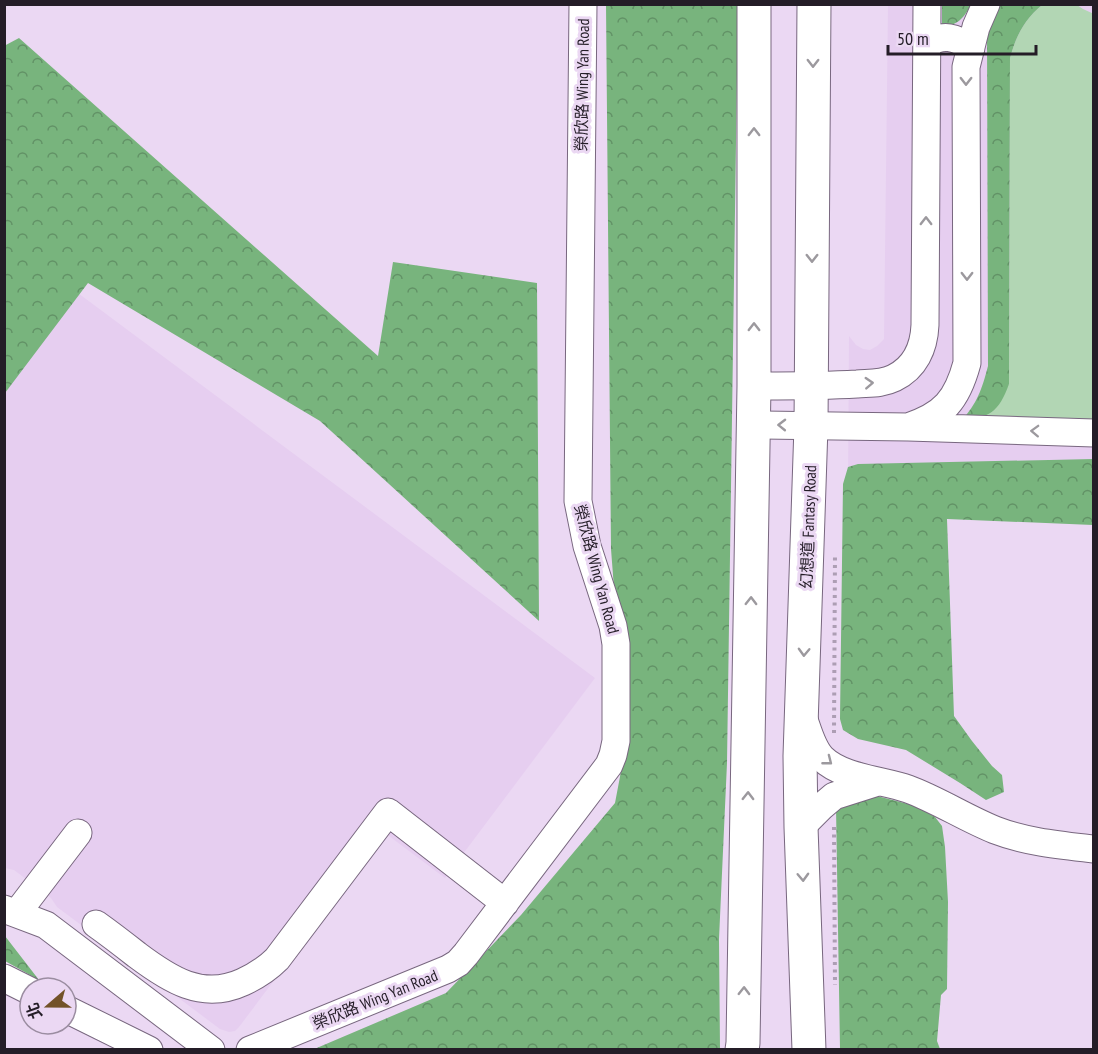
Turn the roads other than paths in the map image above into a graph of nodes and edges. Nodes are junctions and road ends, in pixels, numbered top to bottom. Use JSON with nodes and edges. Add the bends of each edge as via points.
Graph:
{"nodes":[{"id":1,"x":583,"y":4,"type":"edge"},
{"id":2,"x":754,"y":4,"type":"edge"},
{"id":3,"x":814,"y":4,"type":"edge"},
{"id":4,"x":927,"y":4,"type":"edge"},
{"id":5,"x":986,"y":4,"type":"edge"},
{"id":6,"x":927,"y":44,"type":"junction"},
{"id":7,"x":970,"y":48,"type":"junction"},
{"id":8,"x":754,"y":386,"type":"junction"},
{"id":9,"x":811,"y":386,"type":"junction"},
{"id":10,"x":753,"y":425,"type":"junction"},
{"id":11,"x":811,"y":426,"type":"junction"},
{"id":12,"x":908,"y":428,"type":"junction"},
{"id":13,"x":1094,"y":433,"type":"edge"},
{"id":14,"x":802,"y":714,"type":"junction"},
{"id":15,"x":878,"y":782,"type":"junction"},
{"id":16,"x":801,"y":827,"type":"junction"},
{"id":17,"x":78,"y":832,"type":"dead end"},
{"id":18,"x":1094,"y":849,"type":"edge"},
{"id":19,"x":505,"y":903,"type":"junction"},
{"id":20,"x":11,"y":911,"type":"edge"},
{"id":21,"x":96,"y":924,"type":"dead end"},
{"id":22,"x":4,"y":978,"type":"edge"},
{"id":23,"x":18,"y":985,"type":"edge"},
{"id":24,"x":78,"y":1015,"type":"edge"},
{"id":25,"x":149,"y":1050,"type":"edge"},
{"id":26,"x":211,"y":1050,"type":"edge"},
{"id":27,"x":250,"y":1050,"type":"edge"},
{"id":28,"x":742,"y":1050,"type":"edge"},
{"id":29,"x":809,"y":1050,"type":"edge"}],
"edges":[{"from":1,"to":19,"type":"street","name":"榮欣路 Wing Yan Road","via":[[578,501],[616,644],[616,741],[609,765]]},
{"from":8,"to":2,"type":"main road","one_way":true},
{"from":3,"to":9,"type":"main road","name":"幻想道 Fantasy Road","one_way":true},
{"from":4,"to":6,"type":"street"},
{"from":5,"to":7,"type":"street"},
{"from":6,"to":7,"type":"street","via":[[948,37]]},
{"from":9,"to":6,"type":"street","one_way":true,"via":[[894,378],[912,364],[923,346]]},
{"from":7,"to":12,"type":"street","one_way":true,"via":[[966,67],[967,363],[954,398],[925,422]]},
{"from":8,"to":9,"type":"street"},
{"from":8,"to":10,"type":"main road"},
{"from":9,"to":11,"type":"main road","name":"幻想道 Fantasy Road"},
{"from":11,"to":10,"type":"street","one_way":true},
{"from":28,"to":10,"type":"main road","one_way":true},
{"from":11,"to":12,"type":"street"},
{"from":11,"to":14,"type":"main road","name":"幻想道 Fantasy Road","one_way":true},
{"from":13,"to":12,"type":"street","one_way":true},
{"from":14,"to":15,"type":"street","one_way":true,"via":[[822,758],[842,770]]},
{"from":14,"to":16,"type":"main road","name":"幻想道 Fantasy Road"},
{"from":15,"to":16,"type":"street","via":[[834,796]]},
{"from":15,"to":18,"type":"street","via":[[932,798],[995,830],[1032,842]]},
{"from":16,"to":29,"type":"main road","name":"幻想道 Fantasy Road","one_way":true},
{"from":17,"to":20,"type":"street"},
{"from":19,"to":21,"type":"street","via":[[388,812],[277,959],[260,974],[239,984],[210,989],[178,982]]},
{"from":19,"to":27,"type":"street","name":"榮欣路 Wing Yan Road","via":[[466,954],[448,969]]},
{"from":20,"to":26,"type":"street","via":[[46,925]]},
{"from":22,"to":23,"type":"street"},
{"from":24,"to":25,"type":"street"}]}
